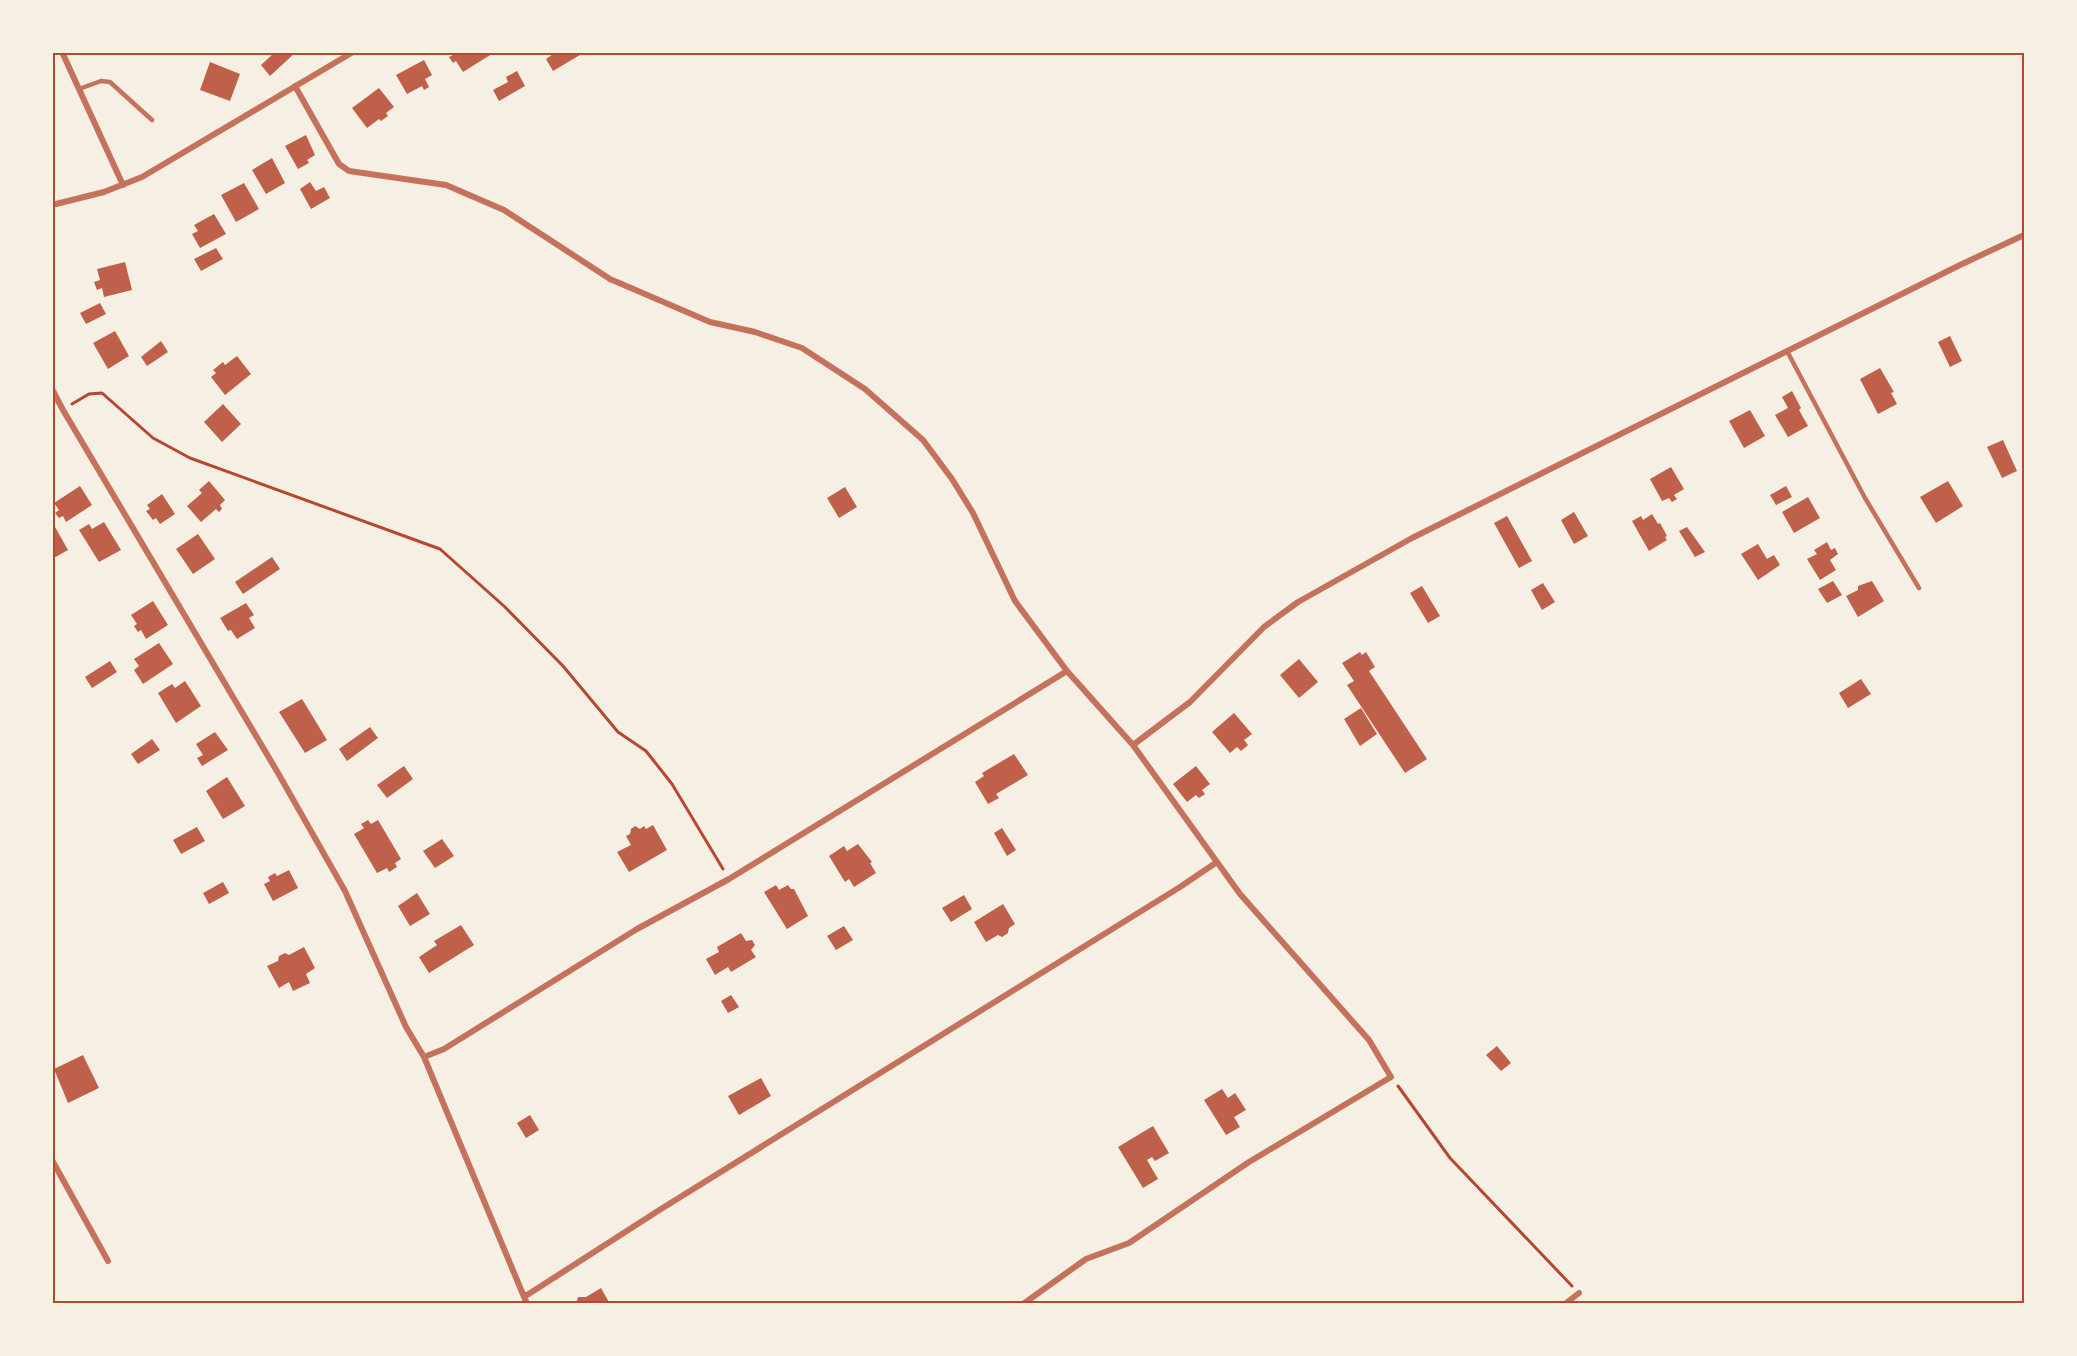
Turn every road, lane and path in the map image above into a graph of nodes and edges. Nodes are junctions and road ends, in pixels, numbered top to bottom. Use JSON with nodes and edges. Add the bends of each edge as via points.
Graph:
{"nodes":[{"id":1,"x":62,"y":52,"type":"edge"},
{"id":2,"x":353,"y":52,"type":"edge"},
{"id":3,"x":296,"y":86,"type":"junction"},
{"id":4,"x":79,"y":88,"type":"junction"},
{"id":5,"x":152,"y":120,"type":"dead end"},
{"id":6,"x":123,"y":185,"type":"junction"},
{"id":7,"x":52,"y":205,"type":"edge"},
{"id":8,"x":2025,"y":235,"type":"edge"},
{"id":9,"x":1787,"y":351,"type":"junction"},
{"id":10,"x":52,"y":389,"type":"edge"},
{"id":11,"x":63,"y":410,"type":"junction"},
{"id":12,"x":1919,"y":588,"type":"dead end"},
{"id":13,"x":1066,"y":671,"type":"junction"},
{"id":14,"x":1133,"y":745,"type":"junction"},
{"id":15,"x":1216,"y":862,"type":"junction"},
{"id":16,"x":729,"y":879,"type":"junction"},
{"id":17,"x":424,"y":1057,"type":"junction"},
{"id":18,"x":1391,"y":1077,"type":"junction"},
{"id":19,"x":52,"y":1161,"type":"edge"},
{"id":20,"x":108,"y":1260,"type":"dead end"},
{"id":21,"x":1579,"y":1293,"type":"joint"},
{"id":22,"x":525,"y":1300,"type":"edge"},
{"id":23,"x":1023,"y":1304,"type":"edge"},
{"id":24,"x":1565,"y":1304,"type":"edge"}],
"edges":[{"from":1,"to":4,"type":"street"},
{"from":2,"to":3,"type":"street"},
{"from":3,"to":6,"type":"street"},
{"from":3,"to":13,"type":"street","via":[[339,164],[349,171],[446,184],[504,210],[610,279],[710,322],[802,348],[865,389],[923,440],[952,479],[973,513],[1015,601]]},
{"from":4,"to":5,"type":"lane","via":[[110,82]]},
{"from":4,"to":6,"type":"street"},
{"from":6,"to":7,"type":"street"},
{"from":8,"to":9,"type":"street"},
{"from":9,"to":12,"type":"lane","via":[[1865,498]]},
{"from":9,"to":14,"type":"street","via":[[1412,538],[1298,602],[1264,627],[1190,702]]},
{"from":10,"to":11,"type":"street"},
{"from":11,"to":16,"type":"path","via":[[89,394],[102,393],[153,438],[190,458],[440,549],[505,607],[618,732],[646,751],[672,784]]},
{"from":11,"to":17,"type":"street","via":[[345,891],[406,1027]]},
{"from":13,"to":14,"type":"street"},
{"from":13,"to":16,"type":"street"},
{"from":14,"to":15,"type":"street"},
{"from":15,"to":18,"type":"street","via":[[1369,1040]]},
{"from":15,"to":22,"type":"street","via":[[661,1209]]},
{"from":16,"to":17,"type":"street","via":[[637,929],[444,1049]]},
{"from":17,"to":22,"type":"street"},
{"from":18,"to":21,"type":"path","via":[[1450,1158]]},
{"from":18,"to":23,"type":"street","via":[[1249,1162],[1129,1242],[1086,1259]]},
{"from":19,"to":20,"type":"street"},
{"from":21,"to":24,"type":"street"}]}
